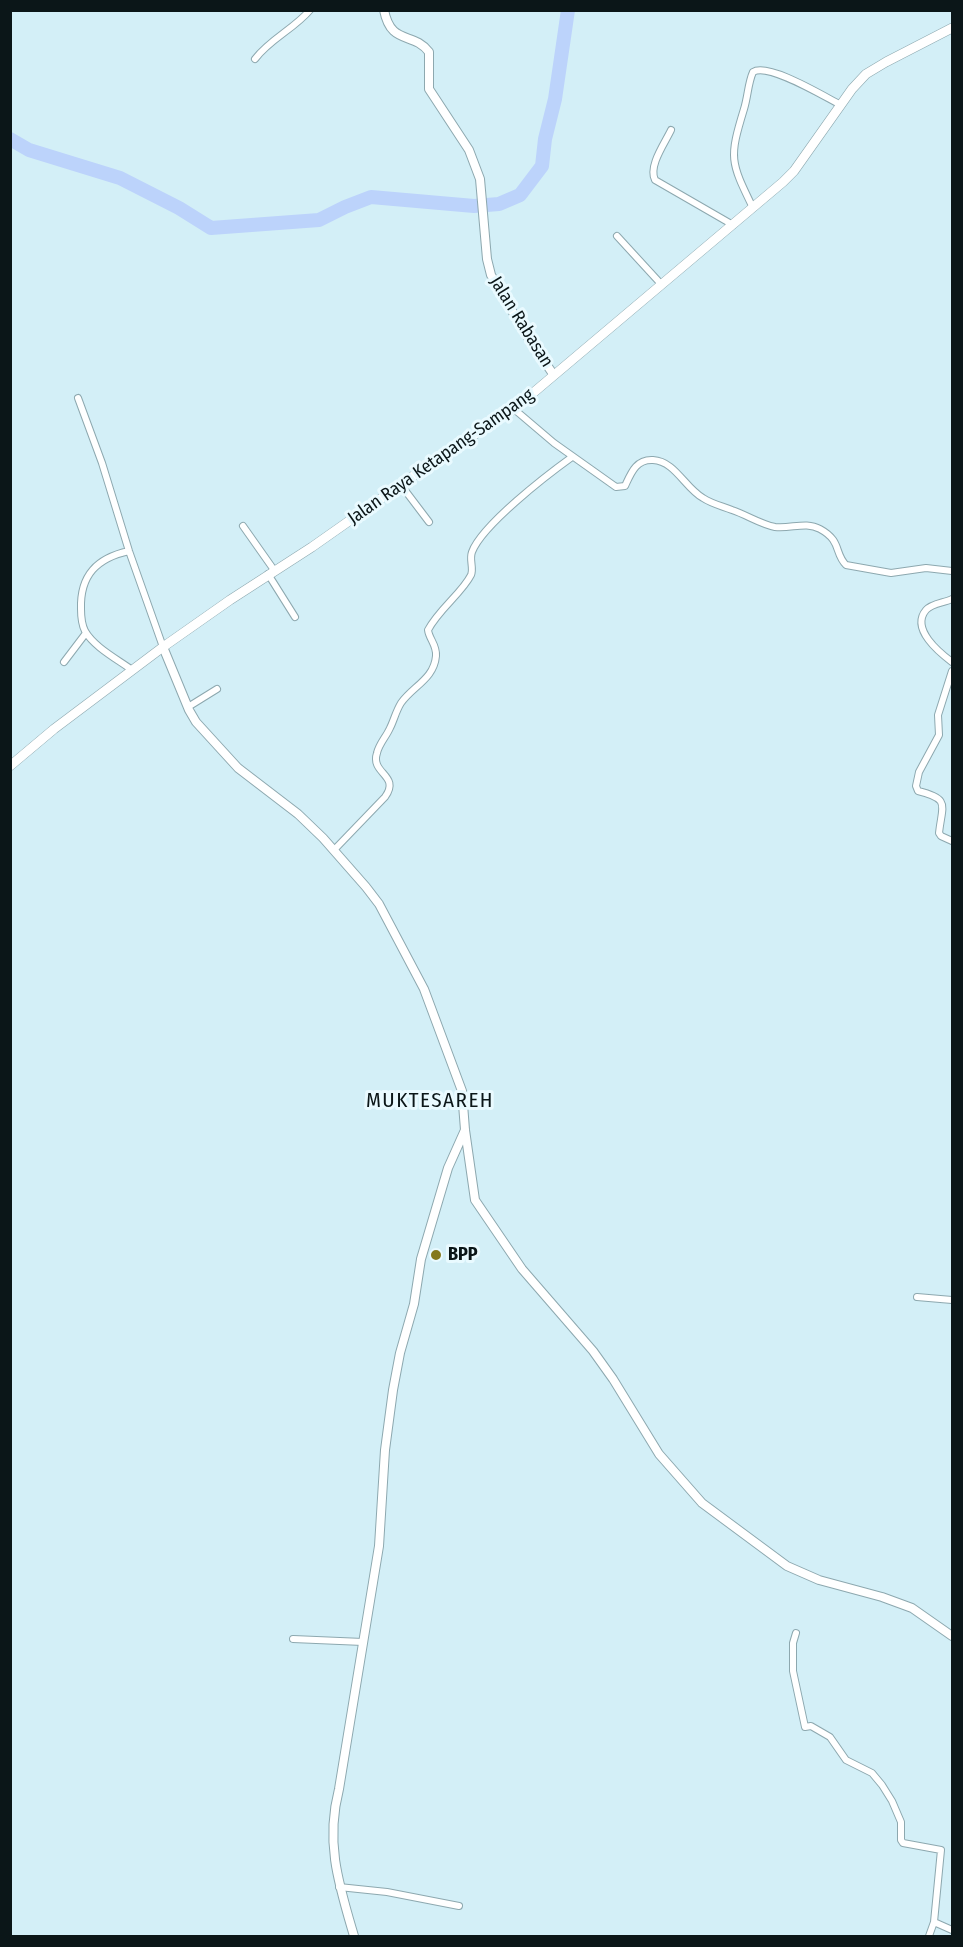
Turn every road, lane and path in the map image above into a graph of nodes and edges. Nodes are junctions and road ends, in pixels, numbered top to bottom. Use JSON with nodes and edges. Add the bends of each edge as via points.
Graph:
{"nodes":[{"id":1,"x":310,"y":10,"type":"edge"},
{"id":2,"x":384,"y":10,"type":"edge"},
{"id":3,"x":952,"y":28,"type":"edge"},
{"id":4,"x":255,"y":59,"type":"dead end"},
{"id":5,"x":841,"y":105,"type":"junction"},
{"id":6,"x":671,"y":130,"type":"dead end"},
{"id":7,"x":753,"y":207,"type":"junction"},
{"id":8,"x":733,"y":225,"type":"junction"},
{"id":9,"x":617,"y":236,"type":"dead end"},
{"id":10,"x":661,"y":284,"type":"junction"},
{"id":11,"x":553,"y":374,"type":"junction"},
{"id":12,"x":78,"y":398,"type":"dead end"},
{"id":13,"x":513,"y":409,"type":"junction"},
{"id":14,"x":572,"y":457,"type":"junction"},
{"id":15,"x":401,"y":485,"type":"junction"},
{"id":16,"x":429,"y":522,"type":"dead end"},
{"id":17,"x":243,"y":526,"type":"dead end"},
{"id":18,"x":129,"y":551,"type":"junction"},
{"id":19,"x":952,"y":571,"type":"edge"},
{"id":20,"x":271,"y":572,"type":"junction"},
{"id":21,"x":952,"y":598,"type":"edge"},
{"id":22,"x":295,"y":617,"type":"dead end"},
{"id":23,"x":86,"y":633,"type":"junction"},
{"id":24,"x":164,"y":647,"type":"junction"},
{"id":25,"x":64,"y":662,"type":"dead end"},
{"id":26,"x":952,"y":662,"type":"edge"},
{"id":27,"x":132,"y":670,"type":"junction"},
{"id":28,"x":952,"y":671,"type":"edge"},
{"id":29,"x":217,"y":689,"type":"dead end"},
{"id":30,"x":188,"y":707,"type":"junction"},
{"id":31,"x":10,"y":766,"type":"edge"},
{"id":32,"x":952,"y":841,"type":"edge"},
{"id":33,"x":334,"y":850,"type":"junction"},
{"id":34,"x":465,"y":1130,"type":"junction"},
{"id":35,"x":917,"y":1297,"type":"dead end"},
{"id":36,"x":952,"y":1300,"type":"edge"},
{"id":37,"x":796,"y":1633,"type":"dead end"},
{"id":38,"x":952,"y":1636,"type":"edge"},
{"id":39,"x":293,"y":1639,"type":"dead end"},
{"id":40,"x":363,"y":1642,"type":"junction"},
{"id":41,"x":339,"y":1887,"type":"junction"},
{"id":42,"x":459,"y":1906,"type":"dead end"},
{"id":43,"x":934,"y":1922,"type":"junction"},
{"id":44,"x":952,"y":1930,"type":"edge"},
{"id":45,"x":354,"y":1936,"type":"edge"},
{"id":46,"x":929,"y":1936,"type":"edge"}],
"edges":[{"from":1,"to":4,"type":"street"},
{"from":2,"to":11,"type":"main road","name":"Jalan Rabasan","via":[[393,31],[429,52],[429,89],[457,130],[480,179],[487,259],[494,282]]},
{"from":3,"to":5,"type":"main road","name":"Jalan Raya Ketapang-Sampang","via":[[874,69]]},
{"from":5,"to":7,"type":"main road","name":"Jalan Raya Ketapang-Sampang","via":[[794,171]]},
{"from":5,"to":7,"type":"street","via":[[780,75],[760,69],[753,72],[735,134],[733,156],[736,174]]},
{"from":6,"to":8,"type":"street","via":[[654,166],[655,180]]},
{"from":7,"to":8,"type":"main road","name":"Jalan Raya Ketapang-Sampang"},
{"from":8,"to":10,"type":"main road","name":"Jalan Raya Ketapang-Sampang"},
{"from":9,"to":10,"type":"street"},
{"from":10,"to":11,"type":"main road","name":"Jalan Raya Ketapang-Sampang"},
{"from":11,"to":13,"type":"main road","name":"Jalan Raya Ketapang-Sampang"},
{"from":12,"to":18,"type":"street"},
{"from":13,"to":14,"type":"street"},
{"from":13,"to":15,"type":"main road","name":"Jalan Raya Ketapang-Sampang"},
{"from":14,"to":19,"type":"street","via":[[620,488],[639,463],[661,461],[690,489],[713,504],[770,525],[807,524],[820,529],[836,543],[843,562],[852,567],[891,573],[926,568]]},
{"from":14,"to":33,"type":"street","via":[[478,540],[471,555],[471,574],[428,630],[435,647],[433,667],[401,704],[376,754],[377,765],[390,782],[390,790]]},
{"from":15,"to":16,"type":"street"},
{"from":15,"to":20,"type":"main road","name":"Jalan Raya Ketapang-Sampang"},
{"from":17,"to":20,"type":"street"},
{"from":18,"to":23,"type":"street","via":[[107,558],[86,580],[81,601]]},
{"from":18,"to":24,"type":"street"},
{"from":20,"to":22,"type":"street"},
{"from":20,"to":24,"type":"main road","name":"Jalan Raya Ketapang-Sampang"},
{"from":21,"to":26,"type":"street","via":[[930,607],[922,619],[929,640]]},
{"from":23,"to":25,"type":"street"},
{"from":23,"to":27,"type":"street"},
{"from":24,"to":27,"type":"main road","name":"Jalan Raya Ketapang-Sampang"},
{"from":24,"to":30,"type":"main road"},
{"from":27,"to":31,"type":"main road","name":"Jalan Raya Ketapang-Sampang"},
{"from":28,"to":32,"type":"street","via":[[938,712],[939,735],[919,772],[916,786],[918,791],[940,800],[943,810],[939,833]]},
{"from":29,"to":30,"type":"street"},
{"from":30,"to":33,"type":"main road","via":[[221,752],[298,814]]},
{"from":33,"to":34,"type":"main road","via":[[379,904],[424,989],[462,1091]]},
{"from":34,"to":38,"type":"main road","via":[[475,1200],[522,1269],[593,1351],[650,1442],[702,1503],[787,1566],[819,1580],[912,1608]]},
{"from":34,"to":40,"type":"main road","via":[[448,1168],[430,1227],[400,1353],[388,1420],[379,1546]]},
{"from":35,"to":36,"type":"street"},
{"from":37,"to":43,"type":"street","via":[[793,1671],[805,1727],[822,1731],[846,1760],[873,1773],[892,1801],[901,1822],[903,1843],[941,1850]]},
{"from":39,"to":40,"type":"street"},
{"from":40,"to":41,"type":"main road","via":[[334,1812]]},
{"from":41,"to":42,"type":"street"},
{"from":41,"to":45,"type":"main road"},
{"from":43,"to":44,"type":"street"},
{"from":43,"to":46,"type":"street"}]}
